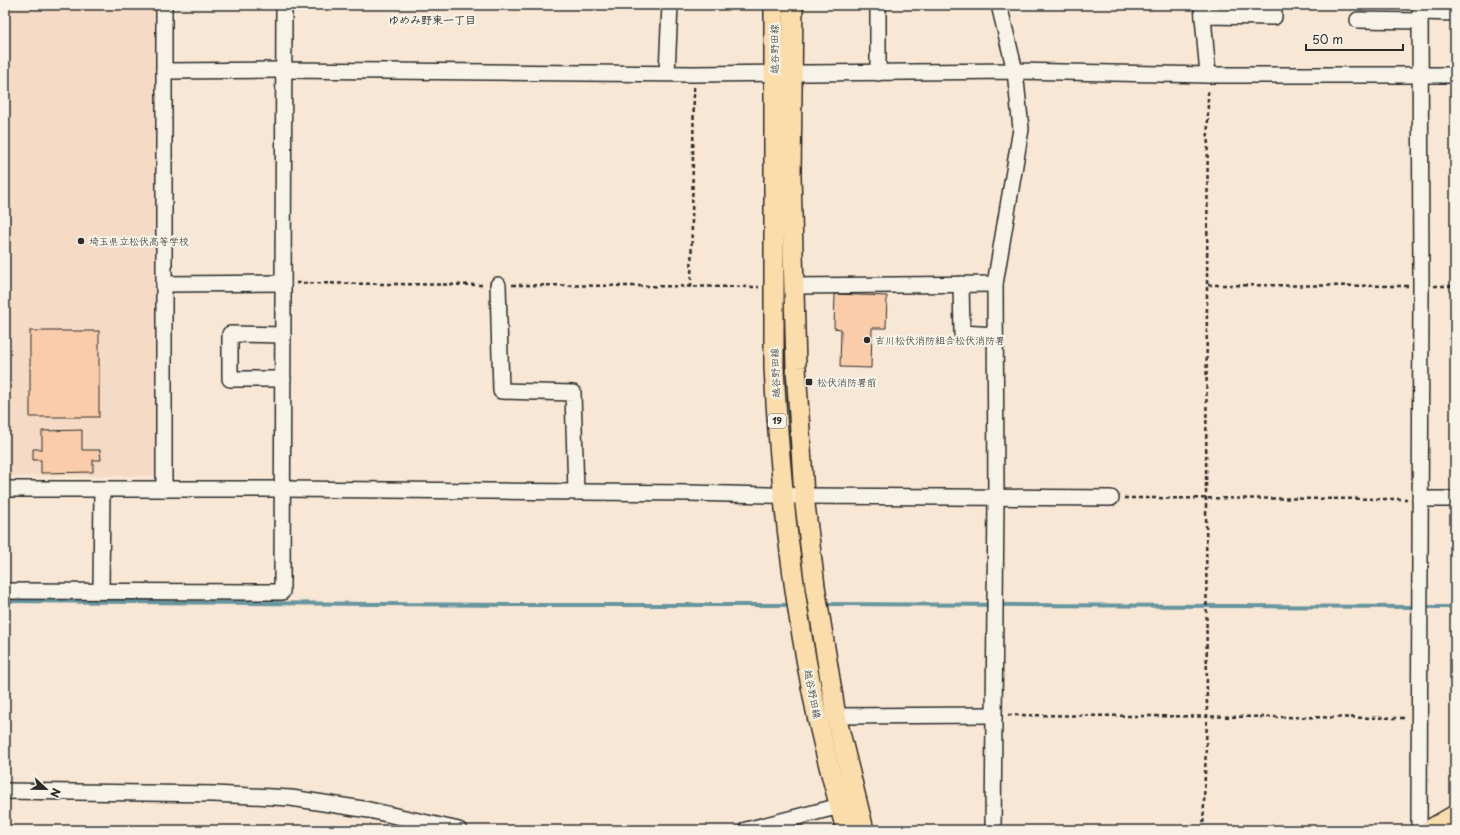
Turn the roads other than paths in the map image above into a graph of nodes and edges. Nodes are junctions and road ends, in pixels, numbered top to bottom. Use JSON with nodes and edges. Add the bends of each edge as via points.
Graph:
{"nodes":[{"id":1,"x":164,"y":5,"type":"edge"},
{"id":2,"x":284,"y":5,"type":"edge"},
{"id":3,"x":670,"y":5,"type":"edge"},
{"id":4,"x":774,"y":5,"type":"edge"},
{"id":5,"x":793,"y":5,"type":"edge"},
{"id":6,"x":878,"y":5,"type":"edge"},
{"id":7,"x":999,"y":5,"type":"edge"},
{"id":8,"x":1274,"y":5,"type":"edge"},
{"id":9,"x":1202,"y":10,"type":"edge"},
{"id":10,"x":1420,"y":13,"type":"edge"},
{"id":11,"x":1455,"y":13,"type":"edge"},
{"id":12,"x":1358,"y":20,"type":"dead end"},
{"id":13,"x":284,"y":70,"type":"junction"},
{"id":14,"x":1015,"y":70,"type":"junction"},
{"id":15,"x":164,"y":71,"type":"junction"},
{"id":16,"x":667,"y":73,"type":"junction"},
{"id":17,"x":784,"y":73,"type":"junction"},
{"id":18,"x":878,"y":73,"type":"junction"},
{"id":19,"x":1420,"y":74,"type":"junction"},
{"id":20,"x":1208,"y":75,"type":"junction"},
{"id":21,"x":1455,"y":75,"type":"edge"},
{"id":22,"x":283,"y":282,"type":"junction"},
{"id":23,"x":164,"y":284,"type":"junction"},
{"id":24,"x":961,"y":284,"type":"junction"},
{"id":25,"x":995,"y":284,"type":"junction"},
{"id":26,"x":498,"y":285,"type":"dead end"},
{"id":27,"x":794,"y":286,"type":"junction"},
{"id":28,"x":283,"y":335,"type":"junction"},
{"id":29,"x":995,"y":335,"type":"junction"},
{"id":30,"x":283,"y":380,"type":"junction"},
{"id":31,"x":5,"y":489,"type":"edge"},
{"id":32,"x":164,"y":489,"type":"junction"},
{"id":33,"x":283,"y":489,"type":"junction"},
{"id":34,"x":102,"y":490,"type":"junction"},
{"id":35,"x":576,"y":492,"type":"junction"},
{"id":36,"x":783,"y":495,"type":"junction"},
{"id":37,"x":804,"y":496,"type":"junction"},
{"id":38,"x":996,"y":497,"type":"junction"},
{"id":39,"x":1110,"y":498,"type":"road end"},
{"id":40,"x":1420,"y":499,"type":"junction"},
{"id":41,"x":1455,"y":499,"type":"edge"},
{"id":42,"x":5,"y":591,"type":"edge"},
{"id":43,"x":101,"y":591,"type":"junction"},
{"id":44,"x":994,"y":715,"type":"junction"},
{"id":45,"x":836,"y":716,"type":"junction"},
{"id":46,"x":5,"y":790,"type":"edge"},
{"id":47,"x":840,"y":806,"type":"junction"},
{"id":48,"x":1455,"y":815,"type":"edge"},
{"id":49,"x":459,"y":830,"type":"edge"},
{"id":50,"x":746,"y":830,"type":"edge"},
{"id":51,"x":846,"y":830,"type":"edge"},
{"id":52,"x":864,"y":830,"type":"edge"},
{"id":53,"x":993,"y":830,"type":"edge"},
{"id":54,"x":1419,"y":830,"type":"edge"},
{"id":55,"x":1429,"y":830,"type":"edge"}],
"edges":[{"from":1,"to":15,"type":"street"},
{"from":2,"to":13,"type":"street"},
{"from":3,"to":16,"type":"street"},
{"from":4,"to":17,"type":"main road","name":"越谷野田線","number":"19"},
{"from":5,"to":17,"type":"main road","name":"越谷野田線","number":"19"},
{"from":6,"to":18,"type":"street"},
{"from":7,"to":14,"type":"street"},
{"from":8,"to":9,"type":"street","via":[[1274,17]]},
{"from":9,"to":20,"type":"street"},
{"from":10,"to":11,"type":"street"},
{"from":10,"to":12,"type":"street"},
{"from":10,"to":19,"type":"street"},
{"from":13,"to":15,"type":"street"},
{"from":13,"to":16,"type":"street"},
{"from":13,"to":22,"type":"street"},
{"from":14,"to":18,"type":"street"},
{"from":14,"to":20,"type":"street"},
{"from":14,"to":25,"type":"street","via":[[1021,129]]},
{"from":15,"to":23,"type":"street"},
{"from":16,"to":17,"type":"street"},
{"from":17,"to":18,"type":"street"},
{"from":17,"to":27,"type":"main road","name":"越谷野田線","number":"19","via":[[791,175]]},
{"from":17,"to":36,"type":"main road","name":"越谷野田線","number":"19","via":[[774,287],[774,368]]},
{"from":19,"to":20,"type":"street"},
{"from":19,"to":21,"type":"street"},
{"from":19,"to":40,"type":"street"},
{"from":22,"to":23,"type":"street"},
{"from":22,"to":28,"type":"street"},
{"from":23,"to":32,"type":"street"},
{"from":24,"to":25,"type":"street"},
{"from":24,"to":27,"type":"street"},
{"from":24,"to":29,"type":"street","via":[[962,333]]},
{"from":25,"to":29,"type":"street"},
{"from":26,"to":35,"type":"street","via":[[502,391],[573,393]]},
{"from":27,"to":37,"type":"main road","name":"越谷野田線","number":"19"},
{"from":28,"to":30,"type":"street"},
{"from":28,"to":30,"type":"street","via":[[230,334],[230,379]]},
{"from":29,"to":38,"type":"street"},
{"from":30,"to":33,"type":"street"},
{"from":31,"to":34,"type":"street"},
{"from":32,"to":33,"type":"street"},
{"from":32,"to":34,"type":"street"},
{"from":33,"to":35,"type":"street"},
{"from":33,"to":43,"type":"street","via":[[282,592]]},
{"from":34,"to":43,"type":"street"},
{"from":35,"to":36,"type":"street"},
{"from":36,"to":37,"type":"street"},
{"from":36,"to":47,"type":"main road","name":"越谷野田線","number":"19","via":[[809,674],[817,717]]},
{"from":37,"to":38,"type":"street"},
{"from":37,"to":45,"type":"main road","name":"越谷野田線","number":"19","via":[[819,614]]},
{"from":38,"to":39,"type":"street"},
{"from":38,"to":44,"type":"street"},
{"from":40,"to":41,"type":"street"},
{"from":40,"to":54,"type":"street"},
{"from":42,"to":43,"type":"street"},
{"from":44,"to":45,"type":"street"},
{"from":44,"to":53,"type":"street"},
{"from":45,"to":52,"type":"main road","name":"越谷野田線","number":"19"},
{"from":46,"to":49,"type":"street","via":[[291,798],[369,810]]},
{"from":47,"to":50,"type":"street"},
{"from":47,"to":51,"type":"main road","name":"越谷野田線","number":"19"},
{"from":48,"to":55,"type":"main road"}]}
